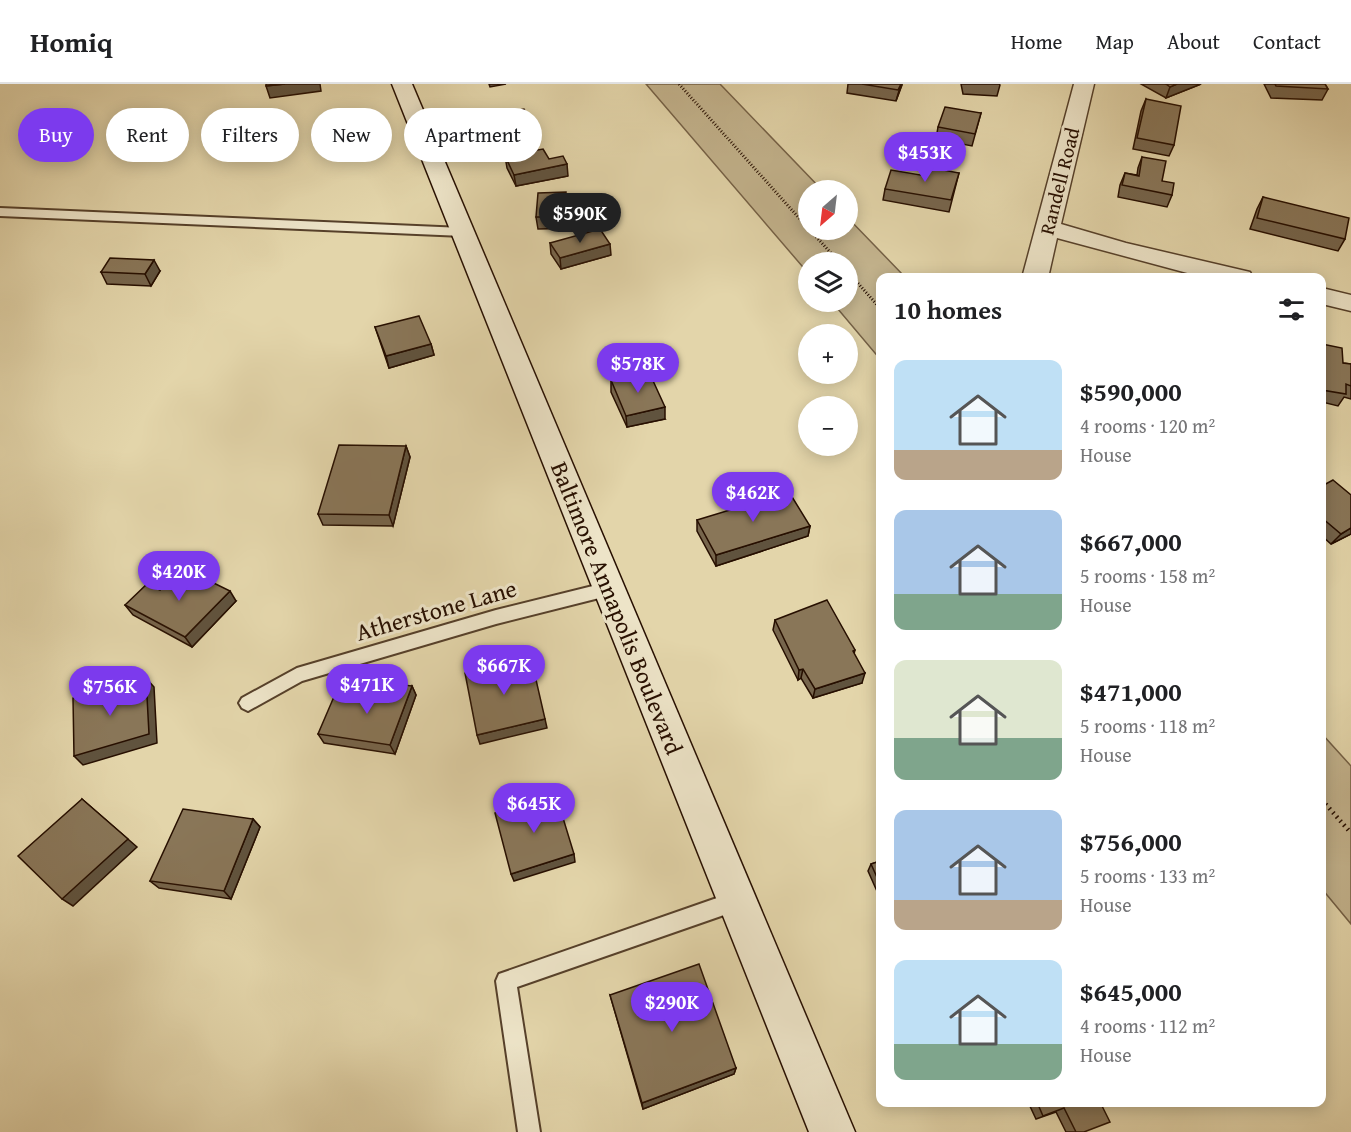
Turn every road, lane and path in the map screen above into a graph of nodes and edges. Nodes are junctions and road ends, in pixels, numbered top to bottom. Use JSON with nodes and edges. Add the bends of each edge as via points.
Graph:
{"nodes":[{"id":1,"x":402,"y":84,"type":"edge"},
{"id":2,"x":679,"y":84,"type":"edge"},
{"id":3,"x":1084,"y":84,"type":"edge"},
{"id":4,"x":0,"y":212,"type":"edge"},
{"id":5,"x":798,"y":217,"type":"edge"},
{"id":6,"x":1048,"y":228,"type":"junction"},
{"id":7,"x":463,"y":232,"type":"junction"},
{"id":8,"x":819,"y":240,"type":"edge"},
{"id":9,"x":830,"y":252,"type":"edge"},
{"id":10,"x":1036,"y":273,"type":"edge"},
{"id":11,"x":1220,"y":273,"type":"edge"},
{"id":12,"x":858,"y":283,"type":"edge"},
{"id":13,"x":1326,"y":297,"type":"edge"},
{"id":14,"x":1351,"y":303,"type":"edge"},
{"id":15,"x":876,"y":304,"type":"edge"},
{"id":16,"x":609,"y":589,"type":"junction"},
{"id":17,"x":248,"y":704,"type":"dead end"},
{"id":18,"x":1326,"y":805,"type":"edge"},
{"id":19,"x":1351,"y":833,"type":"edge"},
{"id":20,"x":737,"y":901,"type":"junction"},
{"id":21,"x":529,"y":1132,"type":"edge"},
{"id":22,"x":832,"y":1132,"type":"edge"}],
"edges":[{"from":1,"to":7,"type":"street","name":"Baltimore Annapolis Boulevard"},
{"from":2,"to":5,"type":"path"},
{"from":3,"to":6,"type":"street","name":"Randell Road"},
{"from":4,"to":7,"type":"lane"},
{"from":6,"to":10,"type":"street","name":"Randell Road"},
{"from":6,"to":11,"type":"street"},
{"from":7,"to":16,"type":"street","name":"Baltimore Annapolis Boulevard"},
{"from":8,"to":9,"type":"path"},
{"from":12,"to":15,"type":"path"},
{"from":13,"to":14,"type":"street"},
{"from":16,"to":17,"type":"lane","name":"Atherstone Lane","via":[[496,617],[297,675]]},
{"from":16,"to":20,"type":"street","name":"Baltimore Annapolis Boulevard"},
{"from":18,"to":19,"type":"path"},
{"from":20,"to":21,"type":"lane","via":[[506,981]]},
{"from":20,"to":22,"type":"street","name":"Baltimore Annapolis Boulevard"}]}
